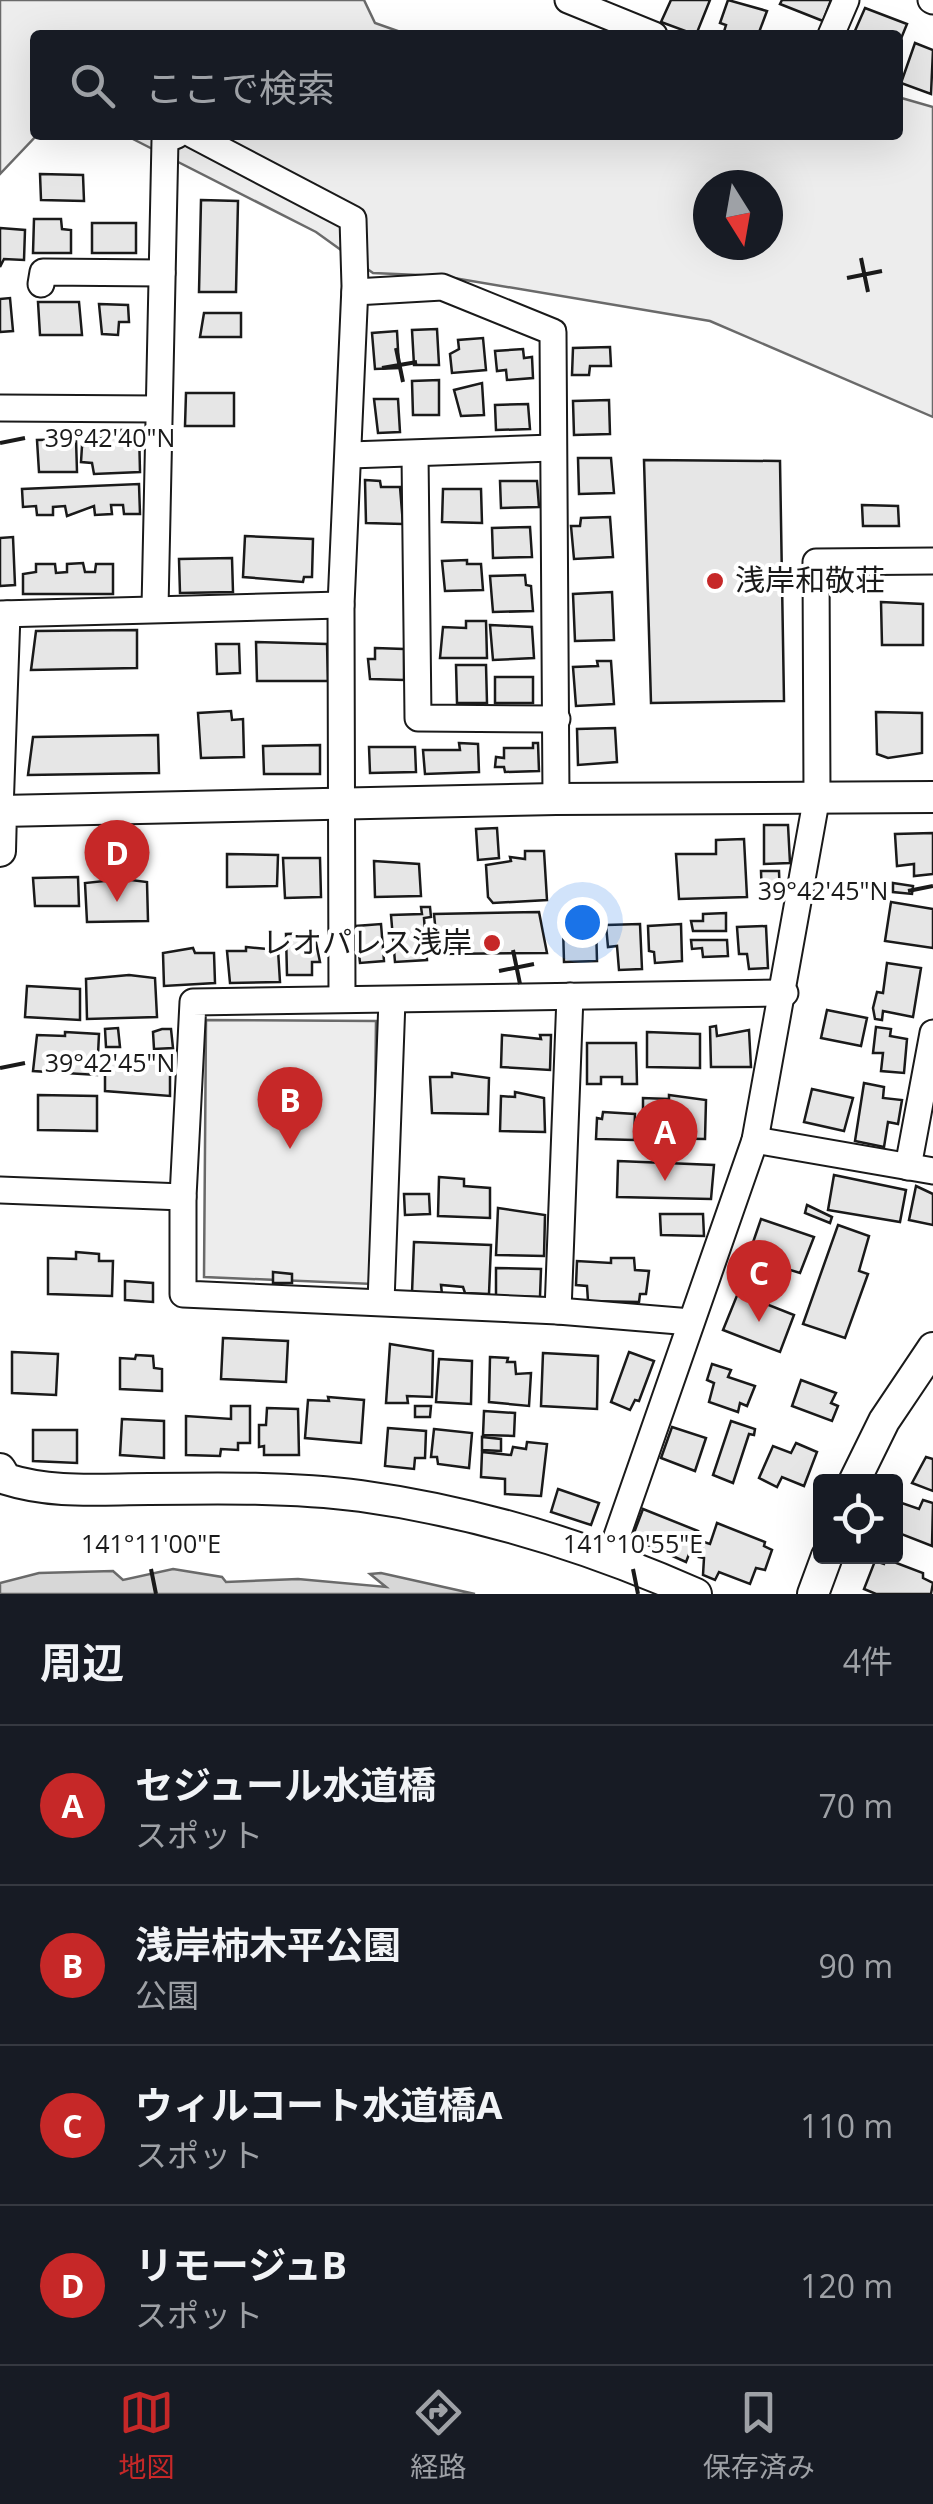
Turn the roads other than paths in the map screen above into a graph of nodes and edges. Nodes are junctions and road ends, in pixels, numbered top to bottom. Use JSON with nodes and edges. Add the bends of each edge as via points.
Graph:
{"nodes":[{"id":1,"x":568,"y":0,"type":"edge"},
{"id":2,"x":846,"y":0,"type":"edge"},
{"id":3,"x":632,"y":12,"type":"edge"},
{"id":4,"x":833,"y":30,"type":"edge"},
{"id":5,"x":165,"y":140,"type":"edge"},
{"id":6,"x":203,"y":140,"type":"edge"},
{"id":7,"x":162,"y":273,"type":"junction"},
{"id":8,"x":41,"y":284,"type":"dead end"},
{"id":9,"x":355,"y":292,"type":"junction"},
{"id":10,"x":0,"y":408,"type":"edge"},
{"id":11,"x":158,"y":409,"type":"junction"},
{"id":12,"x":553,"y":448,"type":"junction"},
{"id":13,"x":415,"y":454,"type":"junction"},
{"id":14,"x":350,"y":455,"type":"junction"},
{"id":15,"x":933,"y":560,"type":"edge"},
{"id":16,"x":340,"y":606,"type":"junction"},
{"id":17,"x":155,"y":608,"type":"junction"},
{"id":18,"x":4,"y":614,"type":"edge"},
{"id":19,"x":557,"y":718,"type":"junction"},
{"id":20,"x":817,"y":796,"type":"junction"},
{"id":21,"x":933,"y":797,"type":"edge"},
{"id":22,"x":556,"y":799,"type":"junction"},
{"id":23,"x":341,"y":807,"type":"junction"},
{"id":24,"x":1,"y":812,"type":"edge"},
{"id":25,"x":0,"y":851,"type":"edge"},
{"id":26,"x":785,"y":994,"type":"junction"},
{"id":27,"x":570,"y":996,"type":"junction"},
{"id":28,"x":342,"y":999,"type":"junction"},
{"id":29,"x":392,"y":1000,"type":"junction"},
{"id":30,"x":933,"y":1032,"type":"edge"},
{"id":31,"x":755,"y":1140,"type":"junction"},
{"id":32,"x":920,"y":1169,"type":"edge"},
{"id":33,"x":0,"y":1190,"type":"edge"},
{"id":34,"x":182,"y":1197,"type":"junction"},
{"id":35,"x":381,"y":1302,"type":"junction"},
{"id":36,"x":558,"y":1311,"type":"junction"},
{"id":37,"x":691,"y":1322,"type":"junction"},
{"id":38,"x":933,"y":1348,"type":"edge"},
{"id":39,"x":0,"y":1469,"type":"edge"},
{"id":40,"x":858,"y":1474,"type":"edge"},
{"id":41,"x":610,"y":1556,"type":"junction"},
{"id":42,"x":824,"y":1564,"type":"edge"},
{"id":43,"x":696,"y":1594,"type":"edge"},
{"id":44,"x":812,"y":1594,"type":"edge"}],
"edges":[{"from":1,"to":3,"type":"street"},
{"from":2,"to":4,"type":"street"},
{"from":5,"to":7,"type":"street"},
{"from":6,"to":9,"type":"street","via":[[354,219]]},
{"from":7,"to":8,"type":"street","via":[[43,272]]},
{"from":7,"to":11,"type":"street"},
{"from":9,"to":12,"type":"street","via":[[442,287],[552,332]]},
{"from":9,"to":14,"type":"street"},
{"from":10,"to":11,"type":"street"},
{"from":11,"to":17,"type":"street"},
{"from":12,"to":13,"type":"street"},
{"from":12,"to":19,"type":"street"},
{"from":13,"to":14,"type":"street"},
{"from":13,"to":19,"type":"street","via":[[418,718]]},
{"from":14,"to":16,"type":"street"},
{"from":15,"to":20,"type":"street","via":[[816,562]]},
{"from":16,"to":17,"type":"street"},
{"from":16,"to":23,"type":"street"},
{"from":17,"to":18,"type":"street"},
{"from":18,"to":24,"type":"street"},
{"from":19,"to":22,"type":"street"},
{"from":20,"to":21,"type":"street"},
{"from":20,"to":22,"type":"street"},
{"from":20,"to":26,"type":"street"},
{"from":22,"to":23,"type":"street"},
{"from":23,"to":24,"type":"street"},
{"from":23,"to":28,"type":"street"},
{"from":24,"to":25,"type":"street"},
{"from":26,"to":27,"type":"street"},
{"from":26,"to":31,"type":"street"},
{"from":27,"to":29,"type":"street"},
{"from":27,"to":36,"type":"street"},
{"from":28,"to":29,"type":"street"},
{"from":28,"to":34,"type":"street","via":[[192,1002]]},
{"from":29,"to":35,"type":"street"},
{"from":30,"to":32,"type":"street"},
{"from":31,"to":32,"type":"street"},
{"from":31,"to":37,"type":"street"},
{"from":33,"to":34,"type":"street"},
{"from":34,"to":35,"type":"street","via":[[183,1294]]},
{"from":35,"to":36,"type":"street"},
{"from":36,"to":37,"type":"street"},
{"from":37,"to":41,"type":"street"},
{"from":38,"to":40,"type":"street"},
{"from":39,"to":41,"type":"street","via":[[6,1479],[41,1490],[361,1496]]},
{"from":41,"to":43,"type":"street"},
{"from":42,"to":44,"type":"street"}]}
